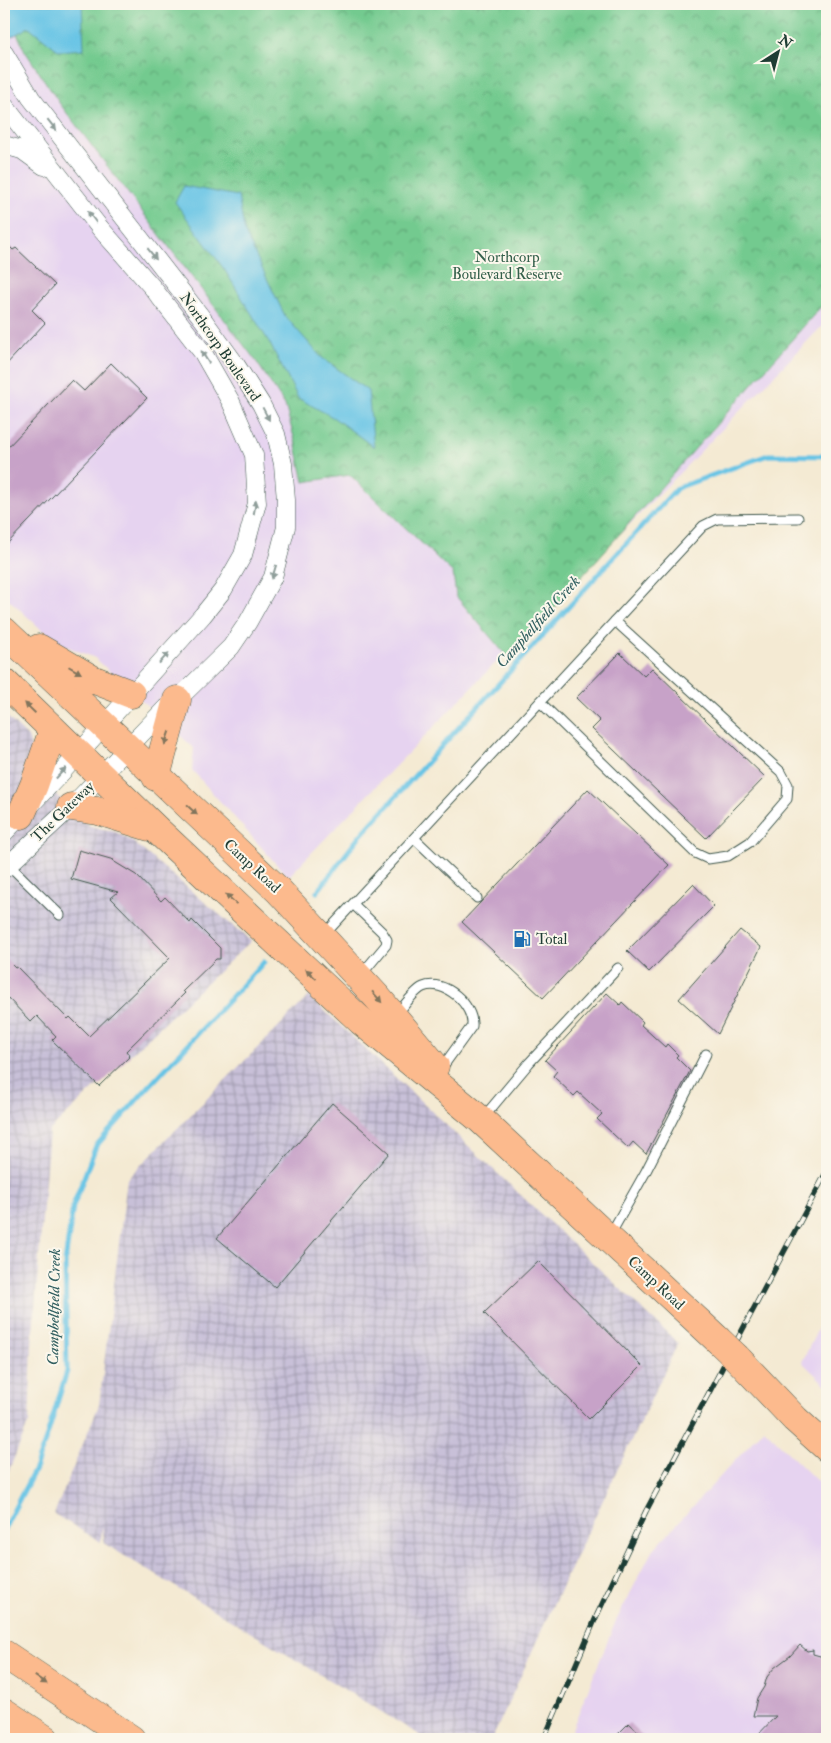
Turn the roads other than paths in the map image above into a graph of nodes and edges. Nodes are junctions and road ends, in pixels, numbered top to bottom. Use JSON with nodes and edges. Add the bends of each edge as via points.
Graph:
{"nodes":[{"id":1,"x":4,"y":55,"type":"edge"},
{"id":2,"x":31,"y":98,"type":"junction"},
{"id":3,"x":5,"y":110,"type":"edge"},
{"id":4,"x":4,"y":145,"type":"edge"},
{"id":5,"x":63,"y":179,"type":"junction"},
{"id":6,"x":160,"y":281,"type":"junction"},
{"id":7,"x":798,"y":518,"type":"dead end"},
{"id":8,"x":615,"y":621,"type":"junction"},
{"id":9,"x":4,"y":626,"type":"edge"},
{"id":10,"x":4,"y":631,"type":"edge"},
{"id":11,"x":4,"y":682,"type":"edge"},
{"id":12,"x":131,"y":694,"type":"junction"},
{"id":13,"x":177,"y":700,"type":"junction"},
{"id":14,"x":540,"y":702,"type":"junction"},
{"id":15,"x":103,"y":725,"type":"junction"},
{"id":16,"x":53,"y":730,"type":"junction"},
{"id":17,"x":127,"y":748,"type":"junction"},
{"id":18,"x":77,"y":754,"type":"junction"},
{"id":19,"x":100,"y":776,"type":"junction"},
{"id":20,"x":156,"y":776,"type":"junction"},
{"id":21,"x":71,"y":807,"type":"junction"},
{"id":22,"x":12,"y":824,"type":"edge"},
{"id":23,"x":156,"y":829,"type":"junction"},
{"id":24,"x":414,"y":838,"type":"junction"},
{"id":25,"x":6,"y":867,"type":"edge"},
{"id":26,"x":477,"y":898,"type":"dead end"},
{"id":27,"x":353,"y":904,"type":"junction"},
{"id":28,"x":60,"y":915,"type":"dead end"},
{"id":29,"x":322,"y":937,"type":"junction"},
{"id":30,"x":618,"y":968,"type":"dead end"},
{"id":31,"x":359,"y":977,"type":"junction"},
{"id":32,"x":394,"y":1017,"type":"junction"},
{"id":33,"x":706,"y":1054,"type":"dead end"},
{"id":34,"x":439,"y":1071,"type":"junction"},
{"id":35,"x":481,"y":1120,"type":"junction"},
{"id":36,"x":608,"y":1238,"type":"junction"},
{"id":37,"x":822,"y":1439,"type":"edge"},
{"id":38,"x":4,"y":1654,"type":"edge"},
{"id":39,"x":4,"y":1712,"type":"edge"},
{"id":40,"x":45,"y":1739,"type":"edge"},
{"id":41,"x":131,"y":1739,"type":"edge"}],
"edges":[{"from":1,"to":2,"type":"street","name":"Northcorp Boulevard"},
{"from":2,"to":3,"type":"street"},
{"from":2,"to":6,"type":"street","name":"Northcorp Boulevard","one_way":true},
{"from":3,"to":5,"type":"street","name":"Northcorp Boulevard"},
{"from":4,"to":5,"type":"street","via":[[22,150]]},
{"from":6,"to":5,"type":"street","name":"Northcorp Boulevard","one_way":true,"via":[[100,228]]},
{"from":12,"to":6,"type":"street","name":"Northcorp Boulevard","one_way":true,"via":[[223,590],[243,555],[257,503],[254,455],[232,402]]},
{"from":6,"to":13,"type":"street","name":"Northcorp Boulevard","one_way":true,"via":[[236,365],[261,404],[276,434],[286,500],[286,527],[273,577],[263,598],[231,647]]},
{"from":7,"to":8,"type":"lane","via":[[717,519],[703,526]]},
{"from":8,"to":14,"type":"lane"},
{"from":8,"to":14,"type":"lane","via":[[781,772],[788,785],[787,799],[750,842],[728,856],[708,859],[695,853]]},
{"from":9,"to":12,"type":"main road","one_way":true,"via":[[74,670]]},
{"from":10,"to":15,"type":"main road","name":"Camp Road"},
{"from":16,"to":11,"type":"main road","name":"Camp Road","one_way":true},
{"from":12,"to":15,"type":"street","name":"Northcorp Boulevard"},
{"from":13,"to":17,"type":"street","name":"Northcorp Boulevard"},
{"from":13,"to":20,"type":"main road","one_way":true},
{"from":14,"to":24,"type":"lane"},
{"from":15,"to":17,"type":"main road","name":"Camp Road"},
{"from":15,"to":18,"type":"street","name":"Northcorp Boulevard"},
{"from":16,"to":18,"type":"main road","name":"Camp Road"},
{"from":16,"to":22,"type":"main road","via":[[38,777]]},
{"from":17,"to":19,"type":"street","name":"Northcorp Boulevard"},
{"from":17,"to":20,"type":"main road","name":"Camp Road"},
{"from":18,"to":19,"type":"main road","name":"Camp Road"},
{"from":22,"to":18,"type":"street","name":"The Gateway","one_way":true},
{"from":19,"to":21,"type":"street","name":"The Gateway"},
{"from":19,"to":23,"type":"main road","name":"Camp Road"},
{"from":20,"to":29,"type":"main road","name":"Camp Road","one_way":true,"via":[[278,890]]},
{"from":21,"to":23,"type":"main road","via":[[98,811]]},
{"from":21,"to":25,"type":"street","name":"The Gateway"},
{"from":35,"to":23,"type":"main road","name":"Camp Road","one_way":true,"via":[[360,1021]]},
{"from":24,"to":26,"type":"lane"},
{"from":24,"to":27,"type":"lane"},
{"from":25,"to":28,"type":"lane"},
{"from":27,"to":29,"type":"lane"},
{"from":27,"to":31,"type":"lane","via":[[387,940],[386,946]]},
{"from":29,"to":31,"type":"main road","name":"Camp Road"},
{"from":30,"to":35,"type":"lane","via":[[529,1063]]},
{"from":31,"to":32,"type":"main road","name":"Camp Road","one_way":true},
{"from":32,"to":34,"type":"main road","name":"Camp Road"},
{"from":32,"to":34,"type":"lane","via":[[424,986],[442,987],[463,1003],[469,1011],[472,1026]]},
{"from":33,"to":36,"type":"lane"},
{"from":34,"to":35,"type":"main road","name":"Camp Road"},
{"from":35,"to":36,"type":"main road","name":"Camp Road"},
{"from":36,"to":37,"type":"main road","name":"Camp Road","bridge":true},
{"from":38,"to":41,"type":"main road","one_way":true},
{"from":39,"to":40,"type":"main road"}]}
